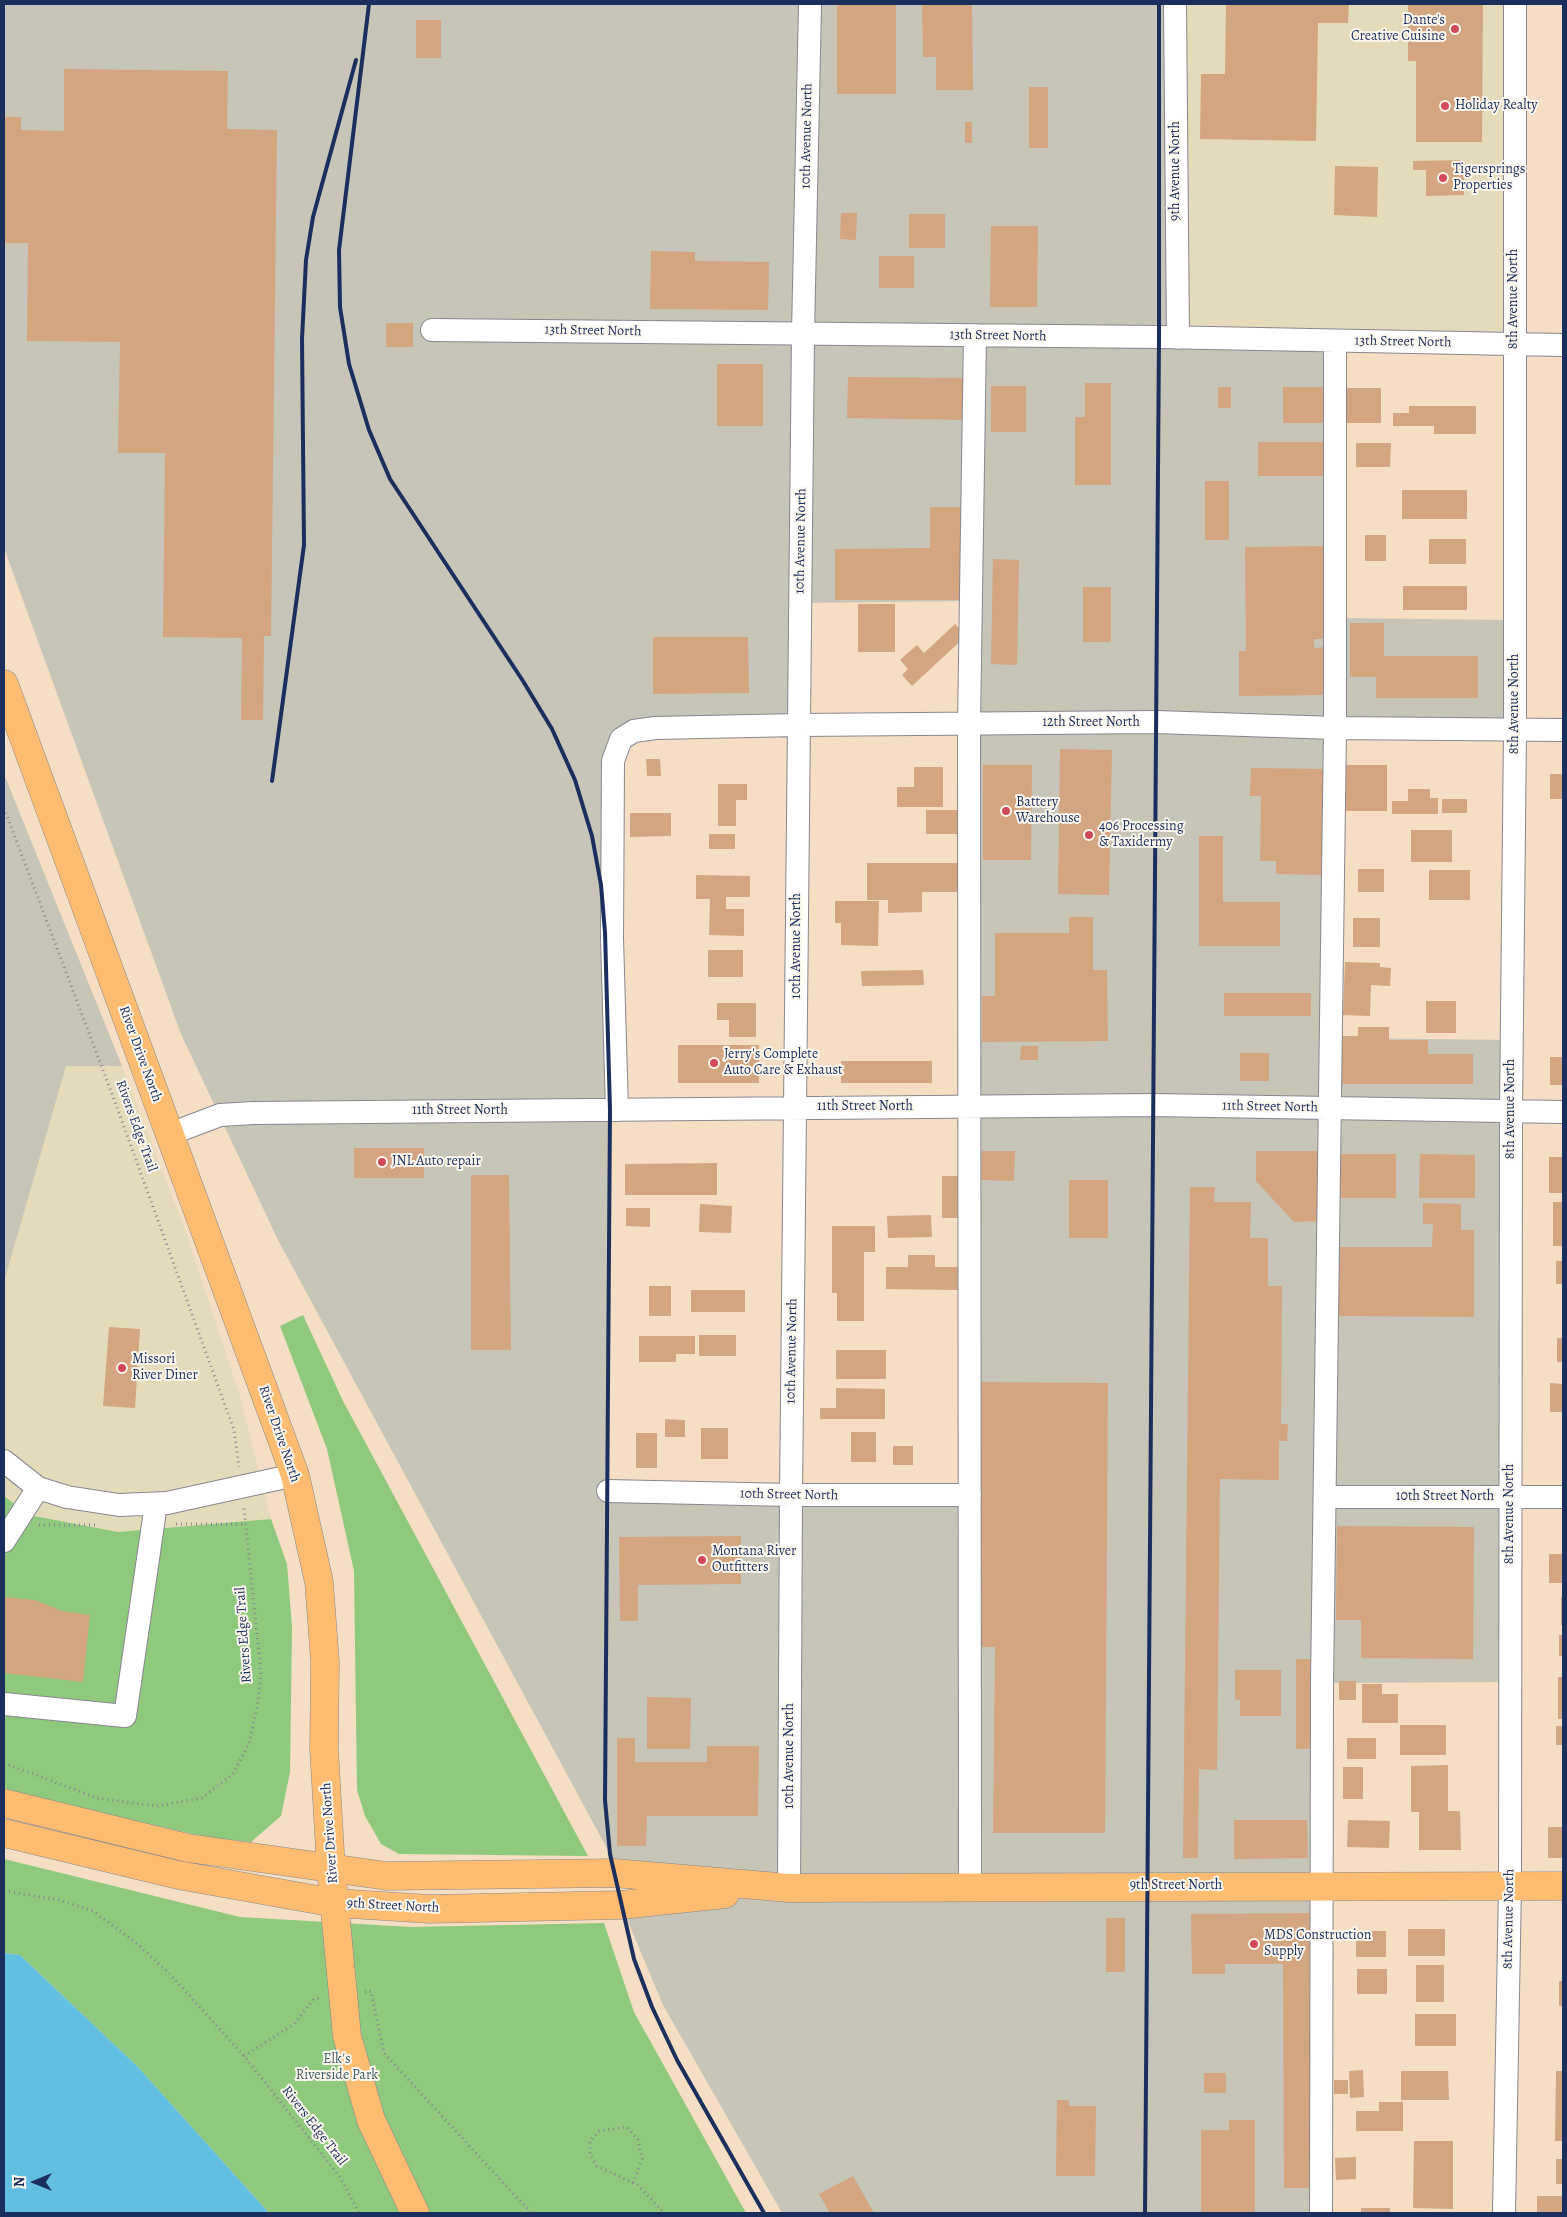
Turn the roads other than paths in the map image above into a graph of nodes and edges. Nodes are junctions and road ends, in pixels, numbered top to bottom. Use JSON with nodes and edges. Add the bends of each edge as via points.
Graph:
{"nodes":[{"id":1,"x":810,"y":4,"type":"edge"},
{"id":2,"x":1175,"y":4,"type":"edge"},
{"id":3,"x":1515,"y":4,"type":"edge"},
{"id":4,"x":432,"y":330,"type":"dead end"},
{"id":5,"x":803,"y":334,"type":"junction"},
{"id":6,"x":975,"y":335,"type":"junction"},
{"id":7,"x":1178,"y":338,"type":"junction"},
{"id":8,"x":1335,"y":341,"type":"junction"},
{"id":9,"x":1514,"y":345,"type":"junction"},
{"id":10,"x":1563,"y":345,"type":"edge"},
{"id":11,"x":4,"y":684,"type":"edge"},
{"id":12,"x":969,"y":724,"type":"junction"},
{"id":13,"x":799,"y":725,"type":"junction"},
{"id":14,"x":1335,"y":728,"type":"junction"},
{"id":15,"x":1515,"y":730,"type":"junction"},
{"id":16,"x":1563,"y":730,"type":"edge"},
{"id":17,"x":970,"y":1106,"type":"junction"},
{"id":18,"x":796,"y":1107,"type":"junction"},
{"id":19,"x":1330,"y":1108,"type":"junction"},
{"id":20,"x":617,"y":1110,"type":"junction"},
{"id":21,"x":1511,"y":1112,"type":"junction"},
{"id":22,"x":1563,"y":1112,"type":"edge"},
{"id":23,"x":170,"y":1134,"type":"junction"},
{"id":24,"x":4,"y":1461,"type":"edge"},
{"id":25,"x":295,"y":1476,"type":"junction"},
{"id":26,"x":38,"y":1488,"type":"junction"},
{"id":27,"x":608,"y":1491,"type":"dead end"},
{"id":28,"x":791,"y":1495,"type":"junction"},
{"id":29,"x":970,"y":1495,"type":"junction"},
{"id":30,"x":1326,"y":1497,"type":"junction"},
{"id":31,"x":1510,"y":1497,"type":"junction"},
{"id":32,"x":1563,"y":1497,"type":"edge"},
{"id":33,"x":156,"y":1504,"type":"junction"},
{"id":34,"x":4,"y":1541,"type":"edge"},
{"id":35,"x":4,"y":1704,"type":"edge"},
{"id":36,"x":4,"y":1803,"type":"edge"},
{"id":37,"x":4,"y":1834,"type":"edge"},
{"id":38,"x":331,"y":1869,"type":"junction"},
{"id":39,"x":1323,"y":1885,"type":"junction"},
{"id":40,"x":1510,"y":1885,"type":"junction"},
{"id":41,"x":1563,"y":1886,"type":"edge"},
{"id":42,"x":970,"y":1887,"type":"junction"},
{"id":43,"x":789,"y":1888,"type":"junction"},
{"id":44,"x":335,"y":1903,"type":"junction"},
{"id":45,"x":414,"y":2213,"type":"edge"},
{"id":46,"x":1321,"y":2213,"type":"edge"},
{"id":47,"x":1504,"y":2213,"type":"edge"}],
"edges":[{"from":1,"to":5,"type":"street","name":"10th Avenue North"},
{"from":2,"to":7,"type":"street","name":"9th Avenue North"},
{"from":3,"to":9,"type":"street","name":"8th Avenue North"},
{"from":4,"to":5,"type":"street","name":"13th Street North"},
{"from":5,"to":6,"type":"street","name":"13th Street North"},
{"from":5,"to":13,"type":"street","name":"10th Avenue North"},
{"from":6,"to":7,"type":"street","name":"13th Street North"},
{"from":6,"to":12,"type":"street"},
{"from":7,"to":8,"type":"street","name":"13th Street North"},
{"from":8,"to":9,"type":"street","name":"13th Street North"},
{"from":8,"to":14,"type":"street"},
{"from":9,"to":10,"type":"street","name":"13th Street North"},
{"from":9,"to":15,"type":"street","name":"8th Avenue North"},
{"from":11,"to":23,"type":"main road","name":"River Drive North"},
{"from":12,"to":13,"type":"street","name":"12th Street North"},
{"from":12,"to":14,"type":"street","name":"12th Street North","via":[[1156,722]]},
{"from":12,"to":17,"type":"street"},
{"from":13,"to":18,"type":"street","name":"10th Avenue North"},
{"from":13,"to":20,"type":"street","name":"12th Street North","via":[[655,728],[634,731],[621,739],[613,761],[612,938]]},
{"from":14,"to":15,"type":"street","name":"12th Street North"},
{"from":14,"to":19,"type":"street"},
{"from":15,"to":16,"type":"street","name":"12th Street North"},
{"from":15,"to":21,"type":"street","name":"8th Avenue North"},
{"from":17,"to":18,"type":"street","name":"11th Street North"},
{"from":17,"to":19,"type":"street","name":"11th Street North"},
{"from":17,"to":29,"type":"street"},
{"from":18,"to":20,"type":"street","name":"11th Street North"},
{"from":18,"to":28,"type":"street","name":"10th Avenue North"},
{"from":19,"to":21,"type":"street","name":"11th Street North"},
{"from":19,"to":30,"type":"street"},
{"from":20,"to":23,"type":"street","name":"11th Street North","via":[[220,1115]]},
{"from":21,"to":22,"type":"street","name":"11th Street North"},
{"from":21,"to":31,"type":"street","name":"8th Avenue North"},
{"from":23,"to":25,"type":"main road","name":"River Drive North"},
{"from":24,"to":26,"type":"street"},
{"from":25,"to":33,"type":"street"},
{"from":25,"to":38,"type":"main road","name":"River Drive North","via":[[319,1582],[326,1662],[324,1748]]},
{"from":26,"to":33,"type":"street","via":[[67,1497],[119,1505]]},
{"from":26,"to":34,"type":"street"},
{"from":27,"to":28,"type":"street","name":"10th Street North"},
{"from":28,"to":29,"type":"street","name":"10th Street North"},
{"from":28,"to":43,"type":"street","name":"10th Avenue North"},
{"from":29,"to":42,"type":"street"},
{"from":30,"to":31,"type":"street","name":"10th Street North"},
{"from":30,"to":39,"type":"street","via":[[1322,1683]]},
{"from":31,"to":32,"type":"street","name":"10th Street North"},
{"from":31,"to":40,"type":"street","name":"8th Avenue North"},
{"from":33,"to":35,"type":"street","via":[[125,1716]]},
{"from":36,"to":38,"type":"main road","name":"9th Street North","via":[[188,1848]]},
{"from":37,"to":44,"type":"main road","name":"9th Street North","via":[[178,1875]]},
{"from":38,"to":43,"type":"main road","name":"9th Street North","via":[[387,1876],[614,1873]]},
{"from":38,"to":44,"type":"main road","name":"River Drive North"},
{"from":39,"to":40,"type":"main road","name":"9th Street North"},
{"from":39,"to":42,"type":"main road","name":"9th Street North"},
{"from":39,"to":46,"type":"street"},
{"from":40,"to":41,"type":"main road","name":"9th Street North"},
{"from":40,"to":47,"type":"street","name":"8th Avenue North"},
{"from":42,"to":43,"type":"main road","name":"9th Street North"},
{"from":43,"to":44,"type":"main road","name":"9th Street North","via":[[621,1905],[430,1909]]},
{"from":44,"to":45,"type":"main road","name":"River Drive North","via":[[347,2036],[371,2120]]}]}
